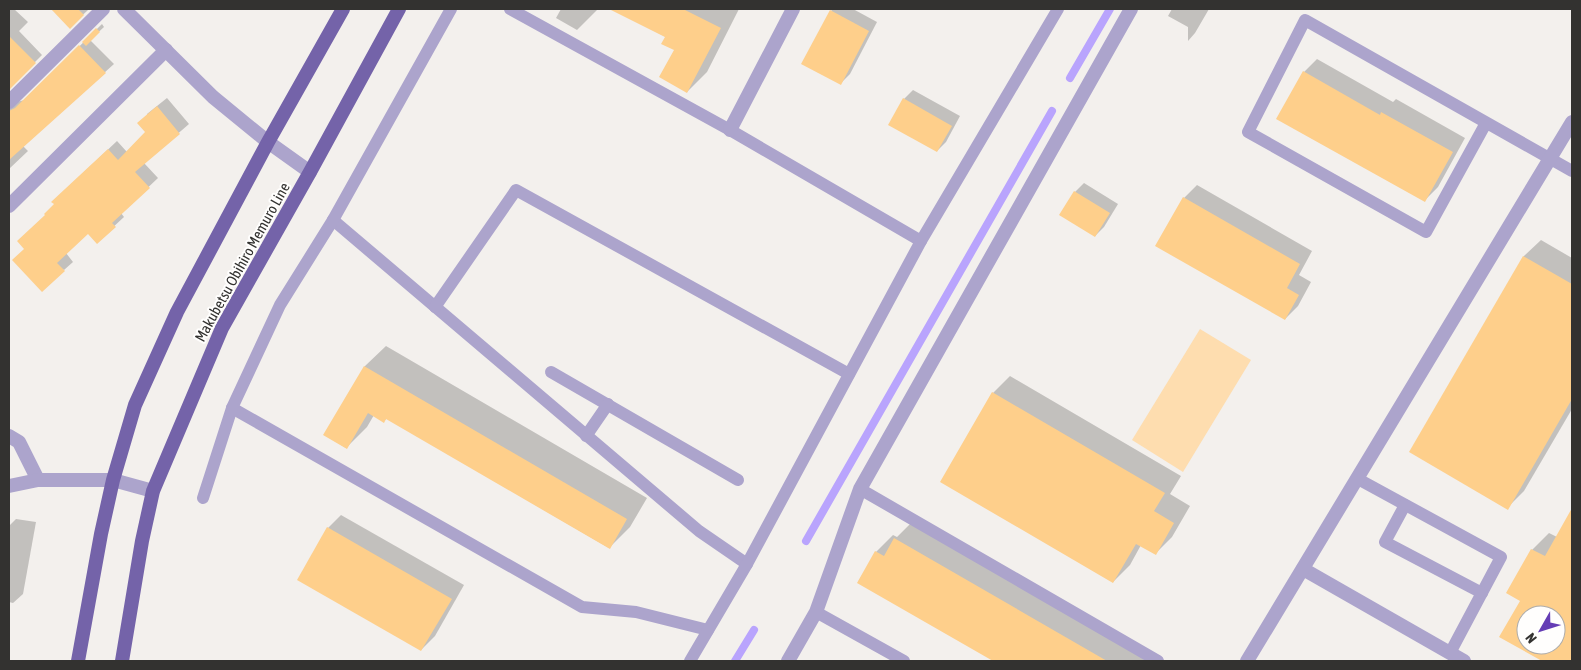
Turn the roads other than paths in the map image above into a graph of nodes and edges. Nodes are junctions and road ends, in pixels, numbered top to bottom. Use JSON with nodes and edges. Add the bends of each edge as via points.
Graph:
{"nodes":[{"id":1,"x":103,"y":9,"type":"edge"},
{"id":2,"x":124,"y":9,"type":"edge"},
{"id":3,"x":343,"y":9,"type":"edge"},
{"id":4,"x":399,"y":9,"type":"edge"},
{"id":5,"x":451,"y":9,"type":"edge"},
{"id":6,"x":510,"y":9,"type":"edge"},
{"id":7,"x":792,"y":9,"type":"edge"},
{"id":8,"x":1058,"y":9,"type":"edge"},
{"id":9,"x":1131,"y":9,"type":"edge"},
{"id":10,"x":166,"y":50,"type":"junction"},
{"id":11,"x":9,"y":102,"type":"edge"},
{"id":12,"x":1572,"y":122,"type":"edge"},
{"id":13,"x":1486,"y":123,"type":"junction"},
{"id":14,"x":730,"y":130,"type":"junction"},
{"id":15,"x":268,"y":142,"type":"junction"},
{"id":16,"x":1550,"y":160,"type":"junction"},
{"id":17,"x":1572,"y":171,"type":"edge"},
{"id":18,"x":310,"y":172,"type":"junction"},
{"id":19,"x":9,"y":206,"type":"edge"},
{"id":20,"x":333,"y":220,"type":"junction"},
{"id":21,"x":921,"y":241,"type":"junction"},
{"id":22,"x":435,"y":307,"type":"junction"},
{"id":23,"x":551,"y":372,"type":"dead end"},
{"id":24,"x":849,"y":374,"type":"junction"},
{"id":25,"x":608,"y":404,"type":"junction"},
{"id":26,"x":232,"y":408,"type":"junction"},
{"id":27,"x":9,"y":436,"type":"edge"},
{"id":28,"x":586,"y":436,"type":"junction"},
{"id":29,"x":1358,"y":479,"type":"junction"},
{"id":30,"x":38,"y":480,"type":"junction"},
{"id":31,"x":113,"y":480,"type":"junction"},
{"id":32,"x":738,"y":480,"type":"dead end"},
{"id":33,"x":9,"y":486,"type":"edge"},
{"id":34,"x":860,"y":489,"type":"junction"},
{"id":35,"x":152,"y":491,"type":"junction"},
{"id":36,"x":203,"y":498,"type":"dead end"},
{"id":37,"x":1404,"y":505,"type":"junction"},
{"id":38,"x":747,"y":564,"type":"junction"},
{"id":39,"x":1303,"y":569,"type":"junction"},
{"id":40,"x":1482,"y":593,"type":"junction"},
{"id":41,"x":816,"y":612,"type":"junction"},
{"id":42,"x":708,"y":630,"type":"junction"},
{"id":43,"x":1450,"y":653,"type":"junction"},
{"id":44,"x":78,"y":661,"type":"edge"},
{"id":45,"x":122,"y":661,"type":"edge"},
{"id":46,"x":690,"y":661,"type":"edge"},
{"id":47,"x":788,"y":661,"type":"edge"},
{"id":48,"x":904,"y":661,"type":"edge"},
{"id":49,"x":1158,"y":661,"type":"edge"},
{"id":50,"x":1247,"y":661,"type":"edge"},
{"id":51,"x":1464,"y":661,"type":"edge"}],
"edges":[{"from":1,"to":11,"type":"street"},
{"from":2,"to":10,"type":"street"},
{"from":3,"to":15,"type":"main road","name":"Makubetsu Obihiro Memuro Line"},
{"from":4,"to":18,"type":"main road","name":"Makubetsu Obihiro Memuro Line"},
{"from":5,"to":20,"type":"lane"},
{"from":6,"to":14,"type":"lane"},
{"from":7,"to":14,"type":"street"},
{"from":8,"to":21,"type":"lane"},
{"from":9,"to":34,"type":"street"},
{"from":10,"to":15,"type":"street","via":[[213,97]]},
{"from":10,"to":19,"type":"street"},
{"from":12,"to":16,"type":"street"},
{"from":13,"to":13,"type":"lane","via":[[1305,20],[1248,132],[1426,232]]},
{"from":13,"to":16,"type":"lane"},
{"from":14,"to":21,"type":"lane"},
{"from":15,"to":18,"type":"street"},
{"from":15,"to":31,"type":"main road","name":"Makubetsu Obihiro Memuro Line","via":[[177,312],[135,405]]},
{"from":16,"to":17,"type":"lane"},
{"from":16,"to":29,"type":"street"},
{"from":18,"to":35,"type":"main road","name":"Makubetsu Obihiro Memuro Line","via":[[222,328]]},
{"from":20,"to":22,"type":"lane"},
{"from":20,"to":26,"type":"lane","via":[[280,305]]},
{"from":21,"to":24,"type":"lane"},
{"from":22,"to":24,"type":"lane","via":[[516,190]]},
{"from":22,"to":28,"type":"lane"},
{"from":23,"to":25,"type":"lane"},
{"from":24,"to":38,"type":"lane"},
{"from":25,"to":28,"type":"lane"},
{"from":25,"to":32,"type":"lane"},
{"from":26,"to":36,"type":"lane"},
{"from":26,"to":42,"type":"lane","via":[[582,607],[636,612]]},
{"from":27,"to":30,"type":"street","via":[[19,442]]},
{"from":28,"to":38,"type":"lane","via":[[699,531]]},
{"from":29,"to":37,"type":"lane"},
{"from":29,"to":39,"type":"street"},
{"from":30,"to":31,"type":"street"},
{"from":30,"to":33,"type":"street"},
{"from":31,"to":35,"type":"street"},
{"from":31,"to":44,"type":"main road","name":"Makubetsu Obihiro Memuro Line"},
{"from":34,"to":41,"type":"street"},
{"from":34,"to":49,"type":"lane"},
{"from":35,"to":45,"type":"main road","name":"Makubetsu Obihiro Memuro Line"},
{"from":37,"to":40,"type":"lane","via":[[1501,557]]},
{"from":37,"to":40,"type":"lane","via":[[1385,542]]},
{"from":38,"to":42,"type":"lane"},
{"from":39,"to":43,"type":"street"},
{"from":39,"to":50,"type":"street"},
{"from":40,"to":43,"type":"lane"},
{"from":41,"to":47,"type":"street"},
{"from":41,"to":48,"type":"lane"},
{"from":42,"to":46,"type":"lane"},
{"from":43,"to":51,"type":"street"}]}
